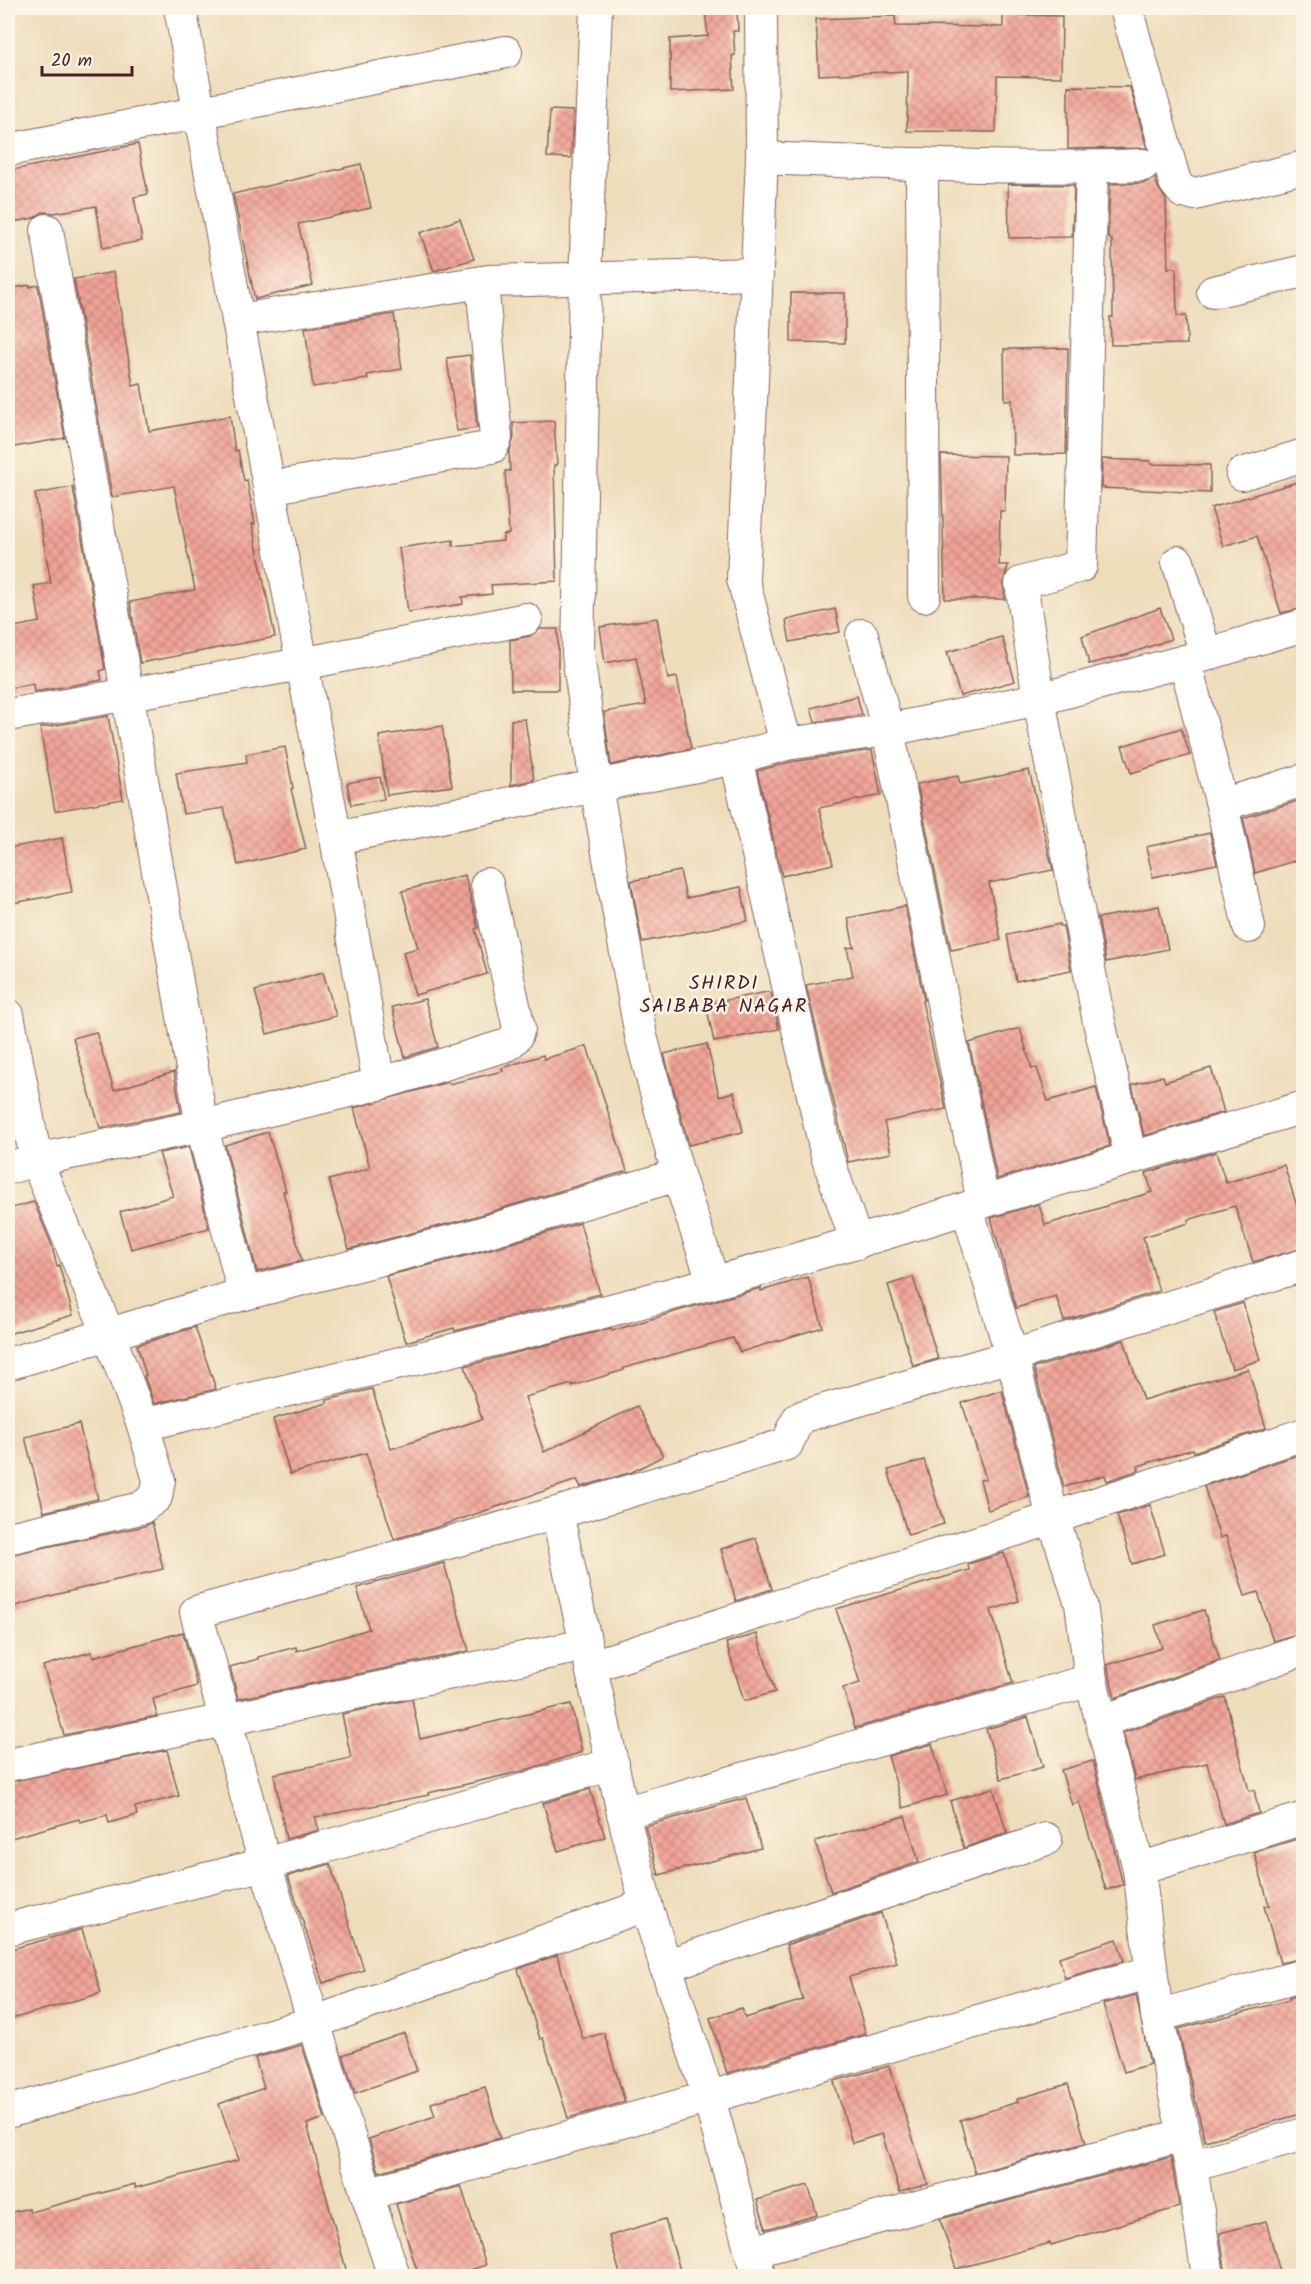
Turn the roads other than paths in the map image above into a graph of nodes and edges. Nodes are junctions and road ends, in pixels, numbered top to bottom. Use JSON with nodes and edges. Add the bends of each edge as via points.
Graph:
{"nodes":[{"id":1,"x":180,"y":8,"type":"edge"},
{"id":2,"x":596,"y":8,"type":"edge"},
{"id":3,"x":761,"y":8,"type":"edge"},
{"id":4,"x":1126,"y":8,"type":"edge"},
{"id":5,"x":506,"y":52,"type":"dead end"},
{"id":6,"x":200,"y":112,"type":"junction"},
{"id":7,"x":8,"y":150,"type":"edge"},
{"id":8,"x":762,"y":158,"type":"junction"},
{"id":9,"x":922,"y":164,"type":"junction"},
{"id":10,"x":1143,"y":165,"type":"dead end"},
{"id":11,"x":1092,"y":167,"type":"junction"},
{"id":12,"x":1304,"y":167,"type":"edge"},
{"id":13,"x":47,"y":230,"type":"dead end"},
{"id":14,"x":1304,"y":271,"type":"edge"},
{"id":15,"x":757,"y":274,"type":"junction"},
{"id":16,"x":585,"y":278,"type":"junction"},
{"id":17,"x":482,"y":282,"type":"junction"},
{"id":18,"x":1213,"y":292,"type":"dead end"},
{"id":19,"x":238,"y":320,"type":"junction"},
{"id":20,"x":1304,"y":455,"type":"edge"},
{"id":21,"x":1242,"y":474,"type":"dead end"},
{"id":22,"x":269,"y":488,"type":"junction"},
{"id":23,"x":1178,"y":562,"type":"dead end"},
{"id":24,"x":924,"y":596,"type":"dead end"},
{"id":25,"x":525,"y":619,"type":"dead end"},
{"id":26,"x":1304,"y":625,"type":"edge"},
{"id":27,"x":862,"y":635,"type":"dead end"},
{"id":28,"x":1196,"y":658,"type":"junction"},
{"id":29,"x":302,"y":664,"type":"junction"},
{"id":30,"x":127,"y":694,"type":"junction"},
{"id":31,"x":1039,"y":699,"type":"junction"},
{"id":32,"x":8,"y":715,"type":"edge"},
{"id":33,"x":888,"y":730,"type":"junction"},
{"id":34,"x":786,"y":744,"type":"junction"},
{"id":35,"x":736,"y":758,"type":"junction"},
{"id":36,"x":1304,"y":780,"type":"edge"},
{"id":37,"x":596,"y":786,"type":"junction"},
{"id":38,"x":1222,"y":805,"type":"junction"},
{"id":39,"x":336,"y":838,"type":"junction"},
{"id":40,"x":487,"y":884,"type":"dead end"},
{"id":41,"x":1249,"y":927,"type":"dead end"},
{"id":42,"x":8,"y":1015,"type":"edge"},
{"id":43,"x":379,"y":1084,"type":"junction"},
{"id":44,"x":1304,"y":1107,"type":"edge"},
{"id":45,"x":202,"y":1126,"type":"junction"},
{"id":46,"x":1131,"y":1158,"type":"junction"},
{"id":47,"x":22,"y":1164,"type":"edge"},
{"id":48,"x":678,"y":1175,"type":"junction"},
{"id":49,"x":975,"y":1205,"type":"junction"},
{"id":50,"x":857,"y":1243,"type":"junction"},
{"id":51,"x":1304,"y":1265,"type":"edge"},
{"id":52,"x":713,"y":1281,"type":"junction"},
{"id":53,"x":244,"y":1294,"type":"junction"},
{"id":54,"x":109,"y":1335,"type":"junction"},
{"id":55,"x":1012,"y":1356,"type":"junction"},
{"id":56,"x":8,"y":1364,"type":"edge"},
{"id":57,"x":143,"y":1425,"type":"junction"},
{"id":58,"x":1304,"y":1434,"type":"edge"},
{"id":59,"x":557,"y":1513,"type":"junction"},
{"id":60,"x":1053,"y":1518,"type":"junction"},
{"id":61,"x":8,"y":1538,"type":"edge"},
{"id":62,"x":1304,"y":1649,"type":"edge"},
{"id":63,"x":589,"y":1655,"type":"junction"},
{"id":64,"x":1091,"y":1680,"type":"junction"},
{"id":65,"x":226,"y":1721,"type":"junction"},
{"id":66,"x":1103,"y":1721,"type":"junction"},
{"id":67,"x":612,"y":1764,"type":"junction"},
{"id":68,"x":8,"y":1765,"type":"edge"},
{"id":69,"x":623,"y":1813,"type":"junction"},
{"id":70,"x":1304,"y":1818,"type":"edge"},
{"id":71,"x":1046,"y":1839,"type":"dead end"},
{"id":72,"x":265,"y":1864,"type":"junction"},
{"id":73,"x":1139,"y":1869,"type":"junction"},
{"id":74,"x":646,"y":1905,"type":"junction"},
{"id":75,"x":8,"y":1929,"type":"edge"},
{"id":76,"x":665,"y":1966,"type":"junction"},
{"id":77,"x":1151,"y":1972,"type":"junction"},
{"id":78,"x":1304,"y":1975,"type":"edge"},
{"id":79,"x":1157,"y":2016,"type":"junction"},
{"id":80,"x":315,"y":2022,"type":"junction"},
{"id":81,"x":709,"y":2098,"type":"junction"},
{"id":82,"x":8,"y":2112,"type":"edge"},
{"id":83,"x":1304,"y":2134,"type":"edge"},
{"id":84,"x":1183,"y":2135,"type":"junction"},
{"id":85,"x":1191,"y":2166,"type":"junction"},
{"id":86,"x":366,"y":2194,"type":"junction"},
{"id":87,"x":756,"y":2264,"type":"edge"},
{"id":88,"x":394,"y":2277,"type":"edge"},
{"id":89,"x":1208,"y":2277,"type":"edge"}],
"edges":[{"from":1,"to":6,"type":"street"},
{"from":2,"to":16,"type":"street"},
{"from":3,"to":8,"type":"street"},
{"from":4,"to":12,"type":"street","via":[[1175,182],[1183,192],[1195,194]]},
{"from":5,"to":6,"type":"street"},
{"from":6,"to":7,"type":"street"},
{"from":6,"to":19,"type":"street"},
{"from":8,"to":9,"type":"street"},
{"from":8,"to":15,"type":"street"},
{"from":9,"to":11,"type":"street"},
{"from":9,"to":24,"type":"street"},
{"from":10,"to":11,"type":"street"},
{"from":11,"to":31,"type":"street","via":[[1081,566],[1021,583]]},
{"from":13,"to":30,"type":"street"},
{"from":14,"to":18,"type":"street"},
{"from":15,"to":16,"type":"street"},
{"from":15,"to":34,"type":"street","via":[[743,579]]},
{"from":16,"to":17,"type":"street"},
{"from":16,"to":37,"type":"street","via":[[578,654]]},
{"from":17,"to":19,"type":"street"},
{"from":17,"to":22,"type":"street","via":[[496,438],[492,447]]},
{"from":19,"to":22,"type":"street"},
{"from":20,"to":21,"type":"street"},
{"from":22,"to":29,"type":"street"},
{"from":23,"to":28,"type":"street"},
{"from":25,"to":29,"type":"street"},
{"from":26,"to":28,"type":"street"},
{"from":27,"to":33,"type":"street"},
{"from":28,"to":31,"type":"street"},
{"from":28,"to":38,"type":"street"},
{"from":29,"to":30,"type":"street"},
{"from":29,"to":39,"type":"street"},
{"from":30,"to":32,"type":"street"},
{"from":30,"to":45,"type":"street"},
{"from":31,"to":33,"type":"street"},
{"from":31,"to":46,"type":"street","via":[[1099,1022]]},
{"from":33,"to":34,"type":"street"},
{"from":33,"to":49,"type":"street"},
{"from":34,"to":35,"type":"street"},
{"from":35,"to":37,"type":"street"},
{"from":35,"to":50,"type":"street","via":[[827,1156]]},
{"from":36,"to":38,"type":"street"},
{"from":37,"to":39,"type":"street"},
{"from":37,"to":48,"type":"street","via":[[641,1036]]},
{"from":38,"to":41,"type":"street"},
{"from":39,"to":43,"type":"street"},
{"from":40,"to":43,"type":"street","via":[[519,1028],[516,1037],[507,1045]]},
{"from":42,"to":47,"type":"street"},
{"from":43,"to":45,"type":"street"},
{"from":44,"to":46,"type":"street"},
{"from":45,"to":47,"type":"street"},
{"from":45,"to":53,"type":"street"},
{"from":46,"to":49,"type":"street"},
{"from":47,"to":54,"type":"street"},
{"from":48,"to":52,"type":"street"},
{"from":48,"to":53,"type":"street","via":[[468,1237]]},
{"from":49,"to":50,"type":"street"},
{"from":49,"to":55,"type":"street"},
{"from":50,"to":52,"type":"street"},
{"from":51,"to":55,"type":"street"},
{"from":52,"to":57,"type":"street","via":[[495,1340]]},
{"from":53,"to":54,"type":"street"},
{"from":54,"to":56,"type":"street"},
{"from":54,"to":57,"type":"street"},
{"from":55,"to":59,"type":"street","via":[[804,1416],[798,1419],[787,1444]]},
{"from":55,"to":60,"type":"street"},
{"from":57,"to":61,"type":"street","via":[[159,1480],[156,1497],[141,1508]]},
{"from":58,"to":60,"type":"street"},
{"from":59,"to":63,"type":"street"},
{"from":59,"to":65,"type":"street","via":[[196,1612]]},
{"from":60,"to":63,"type":"street"},
{"from":60,"to":64,"type":"street","via":[[1081,1604]]},
{"from":62,"to":66,"type":"street"},
{"from":63,"to":65,"type":"street"},
{"from":63,"to":67,"type":"street"},
{"from":64,"to":66,"type":"street"},
{"from":64,"to":69,"type":"street"},
{"from":65,"to":68,"type":"street"},
{"from":65,"to":72,"type":"street"},
{"from":66,"to":73,"type":"street"},
{"from":67,"to":69,"type":"street"},
{"from":67,"to":72,"type":"street"},
{"from":69,"to":74,"type":"street"},
{"from":70,"to":73,"type":"street"},
{"from":71,"to":76,"type":"street"},
{"from":72,"to":75,"type":"street"},
{"from":72,"to":80,"type":"street"},
{"from":73,"to":77,"type":"street"},
{"from":74,"to":76,"type":"street"},
{"from":74,"to":80,"type":"street"},
{"from":76,"to":81,"type":"street"},
{"from":77,"to":79,"type":"street"},
{"from":77,"to":81,"type":"street"},
{"from":78,"to":79,"type":"street"},
{"from":79,"to":84,"type":"street"},
{"from":80,"to":82,"type":"street"},
{"from":80,"to":86,"type":"street"},
{"from":81,"to":86,"type":"street"},
{"from":81,"to":87,"type":"street"},
{"from":83,"to":85,"type":"street"},
{"from":84,"to":85,"type":"street"},
{"from":84,"to":87,"type":"street"},
{"from":85,"to":89,"type":"street"},
{"from":86,"to":88,"type":"street"}]}
